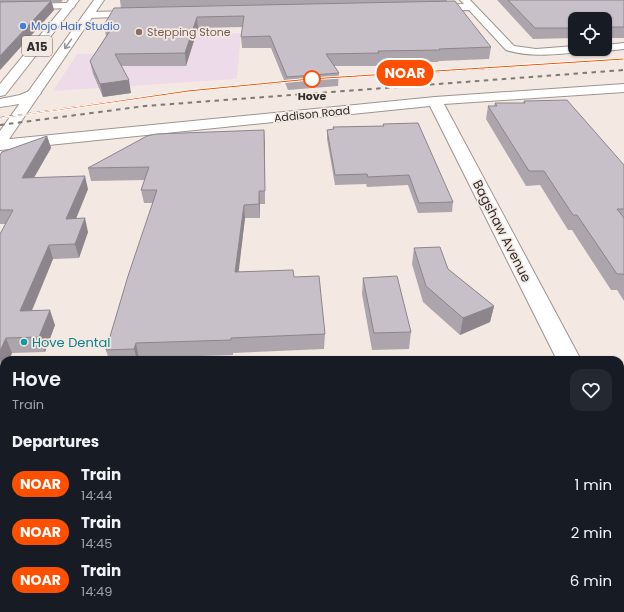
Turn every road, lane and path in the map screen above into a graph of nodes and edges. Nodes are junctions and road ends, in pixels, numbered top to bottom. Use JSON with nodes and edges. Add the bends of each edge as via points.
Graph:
{"nodes":[{"id":1,"x":98,"y":0,"type":"edge"},
{"id":2,"x":72,"y":3,"type":"edge"},
{"id":3,"x":468,"y":4,"type":"edge"},
{"id":4,"x":0,"y":7,"type":"edge"},
{"id":5,"x":423,"y":8,"type":"edge"},
{"id":6,"x":147,"y":14,"type":"edge"},
{"id":7,"x":88,"y":15,"type":"junction"},
{"id":8,"x":624,"y":46,"type":"edge"},
{"id":9,"x":612,"y":47,"type":"edge"},
{"id":10,"x":568,"y":50,"type":"edge"},
{"id":11,"x":624,"y":88,"type":"edge"},
{"id":12,"x":0,"y":92,"type":"edge"},
{"id":13,"x":34,"y":93,"type":"junction"},
{"id":14,"x":435,"y":102,"type":"junction"},
{"id":15,"x":0,"y":103,"type":"edge"},
{"id":16,"x":0,"y":142,"type":"edge"},
{"id":17,"x":0,"y":145,"type":"edge"},
{"id":18,"x":567,"y":356,"type":"edge"}],
"edges":[{"from":1,"to":7,"type":"street","number":"A15"},
{"from":2,"to":4,"type":"street"},
{"from":2,"to":12,"type":"street","number":"A15"},
{"from":3,"to":5,"type":"street"},
{"from":3,"to":10,"type":"street","via":[[510,48],[534,52]]},
{"from":6,"to":7,"type":"street"},
{"from":7,"to":13,"type":"street","number":"A15","one_way":true},
{"from":8,"to":9,"type":"street"},
{"from":11,"to":14,"type":"street","name":"Addison Road"},
{"from":13,"to":15,"type":"street"},
{"from":13,"to":16,"type":"street","number":"A15"},
{"from":14,"to":17,"type":"street","name":"Addison Road"},
{"from":14,"to":18,"type":"street","name":"Bagshaw Avenue"}]}
